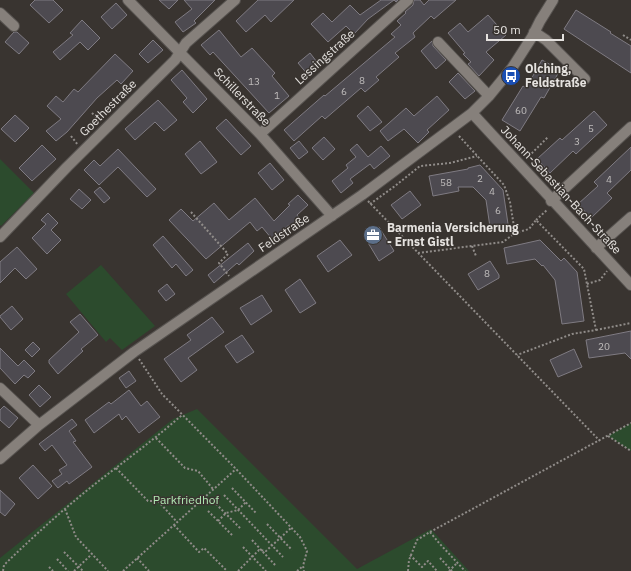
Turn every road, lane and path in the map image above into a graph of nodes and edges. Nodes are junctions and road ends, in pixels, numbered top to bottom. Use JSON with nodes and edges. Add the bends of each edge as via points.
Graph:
{"nodes":[{"id":1,"x":128,"y":0,"type":"edge"},
{"id":2,"x":235,"y":0,"type":"edge"},
{"id":3,"x":408,"y":0,"type":"edge"},
{"id":4,"x":553,"y":0,"type":"edge"},
{"id":5,"x":0,"y":13,"type":"edge"},
{"id":6,"x":14,"y":26,"type":"dead end"},
{"id":7,"x":534,"y":32,"type":"junction"},
{"id":8,"x":623,"y":35,"type":"dead end"},
{"id":9,"x":631,"y":40,"type":"edge"},
{"id":10,"x":438,"y":42,"type":"dead end"},
{"id":11,"x":180,"y":51,"type":"junction"},
{"id":12,"x":585,"y":79,"type":"dead end"},
{"id":13,"x":489,"y":96,"type":"junction"},
{"id":14,"x":472,"y":113,"type":"junction"},
{"id":15,"x":631,"y":127,"type":"edge"},
{"id":16,"x":452,"y":128,"type":"junction"},
{"id":17,"x":260,"y":134,"type":"junction"},
{"id":18,"x":548,"y":137,"type":"dead end"},
{"id":19,"x":477,"y":156,"type":"junction"},
{"id":20,"x":520,"y":165,"type":"junction"},
{"id":21,"x":362,"y":195,"type":"junction"},
{"id":22,"x":553,"y":202,"type":"junction"},
{"id":23,"x":370,"y":204,"type":"junction"},
{"id":24,"x":191,"y":212,"type":"dead end"},
{"id":25,"x":332,"y":216,"type":"junction"},
{"id":26,"x":631,"y":217,"type":"edge"},
{"id":27,"x":536,"y":220,"type":"junction"},
{"id":28,"x":515,"y":233,"type":"junction"},
{"id":29,"x":0,"y":237,"type":"edge"},
{"id":30,"x":472,"y":246,"type":"junction"},
{"id":31,"x":596,"y":248,"type":"junction"},
{"id":32,"x":418,"y":253,"type":"junction"},
{"id":33,"x":476,"y":256,"type":"dead end"},
{"id":34,"x":612,"y":265,"type":"junction"},
{"id":35,"x":235,"y":283,"type":"junction"},
{"id":36,"x":587,"y":284,"type":"junction"},
{"id":37,"x":631,"y":285,"type":"edge"},
{"id":38,"x":631,"y":323,"type":"edge"},
{"id":39,"x":596,"y":330,"type":"junction"},
{"id":40,"x":134,"y":352,"type":"junction"},
{"id":41,"x":517,"y":355,"type":"junction"},
{"id":42,"x":0,"y":388,"type":"edge"},
{"id":43,"x":182,"y":415,"type":"junction"},
{"id":44,"x":631,"y":423,"type":"edge"},
{"id":45,"x":39,"y":425,"type":"junction"},
{"id":46,"x":608,"y":436,"type":"junction"},
{"id":47,"x":156,"y":438,"type":"junction"},
{"id":48,"x":600,"y":441,"type":"junction"},
{"id":49,"x":631,"y":452,"type":"edge"},
{"id":50,"x":0,"y":458,"type":"edge"},
{"id":51,"x":116,"y":468,"type":"junction"},
{"id":52,"x":236,"y":469,"type":"junction"},
{"id":53,"x":232,"y":488,"type":"dead end"},
{"id":54,"x":213,"y":489,"type":"junction"},
{"id":55,"x":224,"y":495,"type":"dead end"},
{"id":56,"x":246,"y":502,"type":"junction"},
{"id":57,"x":216,"y":504,"type":"dead end"},
{"id":58,"x":65,"y":509,"type":"junction"},
{"id":59,"x":238,"y":510,"type":"junction"},
{"id":60,"x":208,"y":511,"type":"dead end"},
{"id":61,"x":256,"y":513,"type":"dead end"},
{"id":62,"x":226,"y":514,"type":"junction"},
{"id":63,"x":218,"y":520,"type":"junction"},
{"id":64,"x":177,"y":522,"type":"junction"},
{"id":65,"x":267,"y":524,"type":"dead end"},
{"id":66,"x":174,"y":525,"type":"junction"},
{"id":67,"x":291,"y":528,"type":"junction"},
{"id":68,"x":240,"y":529,"type":"dead end"},
{"id":69,"x":430,"y":532,"type":"junction"},
{"id":70,"x":232,"y":536,"type":"dead end"},
{"id":71,"x":280,"y":538,"type":"junction"},
{"id":72,"x":252,"y":540,"type":"dead end"},
{"id":73,"x":272,"y":546,"type":"junction"},
{"id":74,"x":243,"y":547,"type":"dead end"},
{"id":75,"x":261,"y":550,"type":"junction"},
{"id":76,"x":292,"y":550,"type":"dead end"},
{"id":77,"x":64,"y":552,"type":"dead end"},
{"id":78,"x":92,"y":554,"type":"junction"},
{"id":79,"x":410,"y":555,"type":"junction"},
{"id":80,"x":252,"y":556,"type":"junction"},
{"id":81,"x":283,"y":557,"type":"dead end"},
{"id":82,"x":137,"y":558,"type":"junction"},
{"id":83,"x":440,"y":558,"type":"dead end"},
{"id":84,"x":57,"y":559,"type":"dead end"},
{"id":85,"x":457,"y":563,"type":"junction"},
{"id":86,"x":276,"y":566,"type":"dead end"},
{"id":87,"x":303,"y":566,"type":"junction"},
{"id":88,"x":49,"y":567,"type":"dead end"},
{"id":89,"x":79,"y":567,"type":"junction"},
{"id":90,"x":451,"y":570,"type":"edge"},
{"id":91,"x":3,"y":571,"type":"edge"},
{"id":92,"x":53,"y":571,"type":"edge"},
{"id":93,"x":68,"y":571,"type":"edge"},
{"id":94,"x":74,"y":571,"type":"edge"},
{"id":95,"x":83,"y":571,"type":"edge"},
{"id":96,"x":108,"y":571,"type":"edge"},
{"id":97,"x":123,"y":571,"type":"edge"},
{"id":98,"x":149,"y":571,"type":"edge"},
{"id":99,"x":227,"y":571,"type":"edge"},
{"id":100,"x":238,"y":571,"type":"edge"},
{"id":101,"x":266,"y":571,"type":"edge"},
{"id":102,"x":298,"y":571,"type":"edge"},
{"id":103,"x":304,"y":571,"type":"edge"},
{"id":104,"x":408,"y":571,"type":"edge"},
{"id":105,"x":438,"y":571,"type":"edge"},
{"id":106,"x":465,"y":571,"type":"edge"}],
"edges":[{"from":1,"to":11,"type":"street","name":"Schillerstraße"},
{"from":2,"to":11,"type":"street","name":"Goethestraße"},
{"from":3,"to":17,"type":"street","name":"Lessingstraße"},
{"from":4,"to":7,"type":"street","name":"Feldstraße"},
{"from":5,"to":6,"type":"street"},
{"from":7,"to":12,"type":"street","via":[[546,40]]},
{"from":7,"to":13,"type":"street","name":"Feldstraße","via":[[512,68]]},
{"from":8,"to":9,"type":"path"},
{"from":10,"to":13,"type":"street"},
{"from":11,"to":17,"type":"street","name":"Schillerstraße"},
{"from":11,"to":29,"type":"street","name":"Goethestraße","via":[[175,60]]},
{"from":13,"to":14,"type":"street","name":"Feldstraße"},
{"from":14,"to":16,"type":"street","name":"Feldstraße"},
{"from":14,"to":20,"type":"street","name":"Johann-Sebastian-Bach-Straße"},
{"from":15,"to":22,"type":"street"},
{"from":16,"to":19,"type":"path"},
{"from":16,"to":21,"type":"street","name":"Feldstraße"},
{"from":17,"to":25,"type":"street","name":"Schillerstraße"},
{"from":18,"to":20,"type":"path"},
{"from":19,"to":23,"type":"path","via":[[450,163],[420,166]]},
{"from":19,"to":28,"type":"path","via":[[504,185],[510,202]]},
{"from":20,"to":22,"type":"street","name":"Johann-Sebastian-Bach-Straße"},
{"from":21,"to":23,"type":"path"},
{"from":21,"to":25,"type":"street","name":"Feldstraße"},
{"from":22,"to":27,"type":"path"},
{"from":22,"to":31,"type":"street","name":"Johann-Sebastian-Bach-Straße"},
{"from":23,"to":32,"type":"path"},
{"from":24,"to":35,"type":"path","via":[[228,254],[219,263]]},
{"from":25,"to":35,"type":"street","name":"Feldstraße"},
{"from":26,"to":31,"type":"street"},
{"from":27,"to":28,"type":"path","via":[[529,229]]},
{"from":27,"to":36,"type":"path","via":[[584,269]]},
{"from":28,"to":30,"type":"path","via":[[503,242]]},
{"from":30,"to":32,"type":"path"},
{"from":30,"to":33,"type":"path"},
{"from":31,"to":34,"type":"street","name":"Johann-Sebastian-Bach-Straße"},
{"from":32,"to":41,"type":"path"},
{"from":34,"to":36,"type":"path","via":[[600,280]]},
{"from":34,"to":37,"type":"street","name":"Johann-Sebastian-Bach-Straße"},
{"from":35,"to":40,"type":"street","name":"Feldstraße"},
{"from":36,"to":39,"type":"path"},
{"from":38,"to":39,"type":"path"},
{"from":39,"to":41,"type":"path","via":[[572,334]]},
{"from":40,"to":43,"type":"path","via":[[162,394]]},
{"from":40,"to":45,"type":"street","name":"Feldstraße"},
{"from":41,"to":48,"type":"path"},
{"from":42,"to":45,"type":"street"},
{"from":43,"to":47,"type":"path"},
{"from":43,"to":52,"type":"path"},
{"from":44,"to":46,"type":"path"},
{"from":45,"to":50,"type":"street","name":"Feldstraße"},
{"from":46,"to":48,"type":"path"},
{"from":46,"to":49,"type":"path"},
{"from":47,"to":51,"type":"path"},
{"from":47,"to":54,"type":"path","via":[[185,468],[198,471]]},
{"from":48,"to":69,"type":"path"},
{"from":51,"to":58,"type":"path"},
{"from":51,"to":64,"type":"path","via":[[148,501],[158,501]]},
{"from":52,"to":54,"type":"path"},
{"from":52,"to":67,"type":"path"},
{"from":53,"to":56,"type":"path"},
{"from":54,"to":64,"type":"path"},
{"from":55,"to":59,"type":"path"},
{"from":56,"to":59,"type":"path"},
{"from":56,"to":61,"type":"path"},
{"from":57,"to":62,"type":"path"},
{"from":58,"to":78,"type":"path","via":[[76,537]]},
{"from":58,"to":91,"type":"path","via":[[4,565]]},
{"from":59,"to":62,"type":"path"},
{"from":59,"to":73,"type":"path"},
{"from":60,"to":63,"type":"path"},
{"from":62,"to":63,"type":"path"},
{"from":62,"to":68,"type":"path"},
{"from":63,"to":70,"type":"path"},
{"from":64,"to":66,"type":"path"},
{"from":65,"to":71,"type":"path"},
{"from":66,"to":82,"type":"path"},
{"from":66,"to":99,"type":"path","via":[[200,552],[204,548]]},
{"from":67,"to":71,"type":"path"},
{"from":67,"to":87,"type":"path","via":[[300,537],[307,551]]},
{"from":69,"to":79,"type":"path","via":[[417,540]]},
{"from":69,"to":85,"type":"path"},
{"from":71,"to":73,"type":"path"},
{"from":71,"to":76,"type":"path"},
{"from":72,"to":75,"type":"path"},
{"from":73,"to":75,"type":"path","via":[[266,551]]},
{"from":73,"to":81,"type":"path"},
{"from":74,"to":80,"type":"path"},
{"from":75,"to":80,"type":"path"},
{"from":75,"to":86,"type":"path"},
{"from":77,"to":89,"type":"path"},
{"from":78,"to":89,"type":"path"},
{"from":78,"to":96,"type":"path"},
{"from":79,"to":104,"type":"path"},
{"from":79,"to":105,"type":"path","via":[[422,567],[428,561]]},
{"from":80,"to":100,"type":"path"},
{"from":80,"to":101,"type":"path"},
{"from":82,"to":97,"type":"path"},
{"from":82,"to":98,"type":"path"},
{"from":83,"to":90,"type":"path"},
{"from":84,"to":93,"type":"path"},
{"from":85,"to":90,"type":"path"},
{"from":85,"to":106,"type":"path"},
{"from":87,"to":102,"type":"path"},
{"from":87,"to":103,"type":"path"},
{"from":88,"to":92,"type":"path"},
{"from":89,"to":94,"type":"path"},
{"from":89,"to":95,"type":"path"}]}
